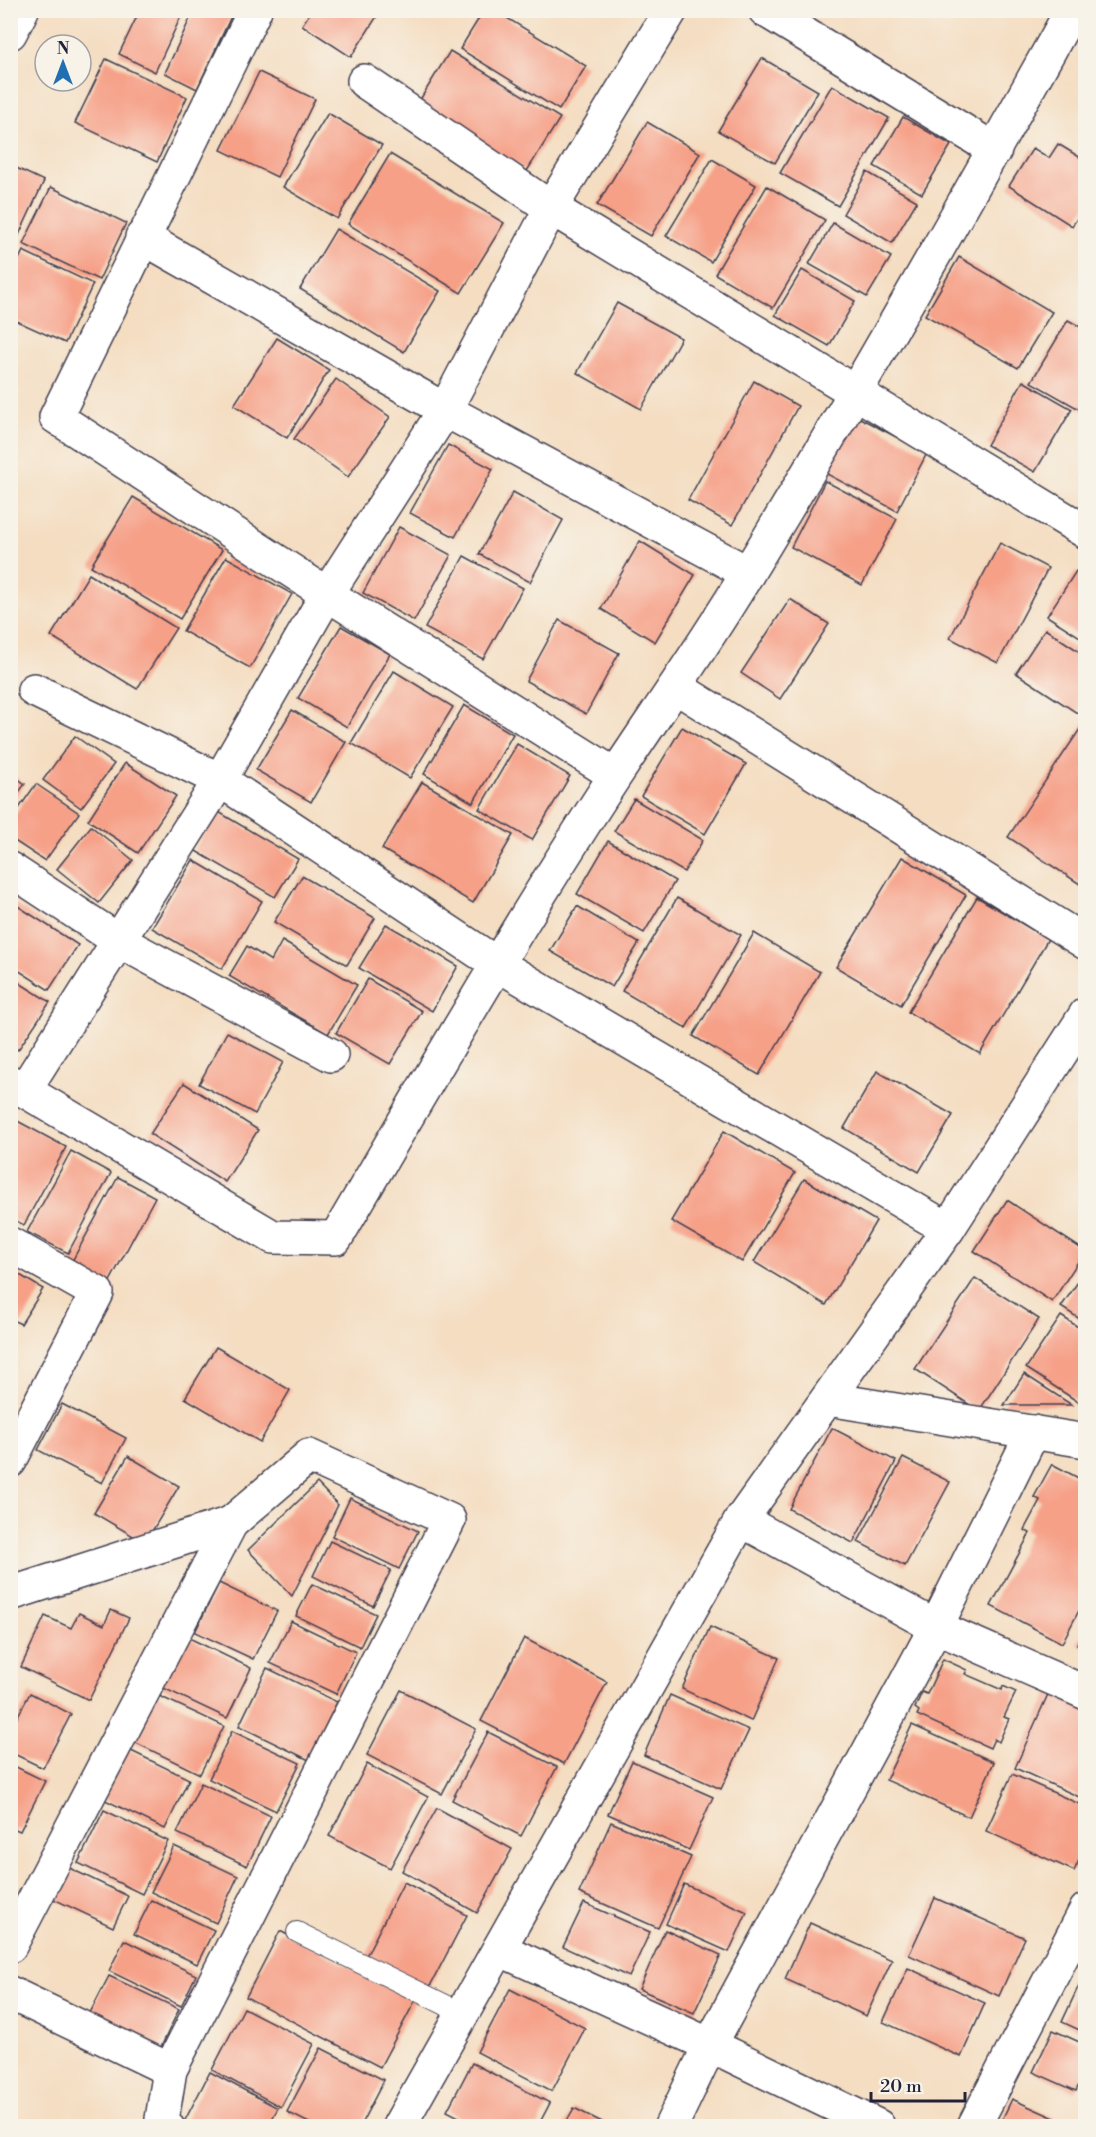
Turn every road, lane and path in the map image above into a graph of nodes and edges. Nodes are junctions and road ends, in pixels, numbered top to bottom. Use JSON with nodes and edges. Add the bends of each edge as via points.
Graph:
{"nodes":[{"id":1,"x":22,"y":10,"type":"edge"},
{"id":2,"x":255,"y":10,"type":"edge"},
{"id":3,"x":671,"y":10,"type":"edge"},
{"id":4,"x":765,"y":10,"type":"edge"},
{"id":5,"x":1072,"y":10,"type":"edge"},
{"id":6,"x":10,"y":33,"type":"edge"},
{"id":7,"x":363,"y":81,"type":"dead end"},
{"id":8,"x":995,"y":150,"type":"junction"},
{"id":9,"x":551,"y":208,"type":"junction"},
{"id":10,"x":142,"y":237,"type":"junction"},
{"id":11,"x":855,"y":394,"type":"junction"},
{"id":12,"x":445,"y":410,"type":"junction"},
{"id":13,"x":1086,"y":532,"type":"edge"},
{"id":14,"x":748,"y":573,"type":"junction"},
{"id":15,"x":327,"y":594,"type":"junction"},
{"id":16,"x":676,"y":687,"type":"junction"},
{"id":17,"x":34,"y":690,"type":"dead end"},
{"id":18,"x":615,"y":775,"type":"junction"},
{"id":19,"x":220,"y":780,"type":"junction"},
{"id":20,"x":10,"y":869,"type":"edge"},
{"id":21,"x":119,"y":940,"type":"junction"},
{"id":22,"x":1086,"y":943,"type":"edge"},
{"id":23,"x":497,"y":964,"type":"junction"},
{"id":24,"x":1086,"y":1014,"type":"edge"},
{"id":25,"x":331,"y":1055,"type":"dead end"},
{"id":26,"x":18,"y":1086,"type":"edge"},
{"id":27,"x":948,"y":1229,"type":"junction"},
{"id":28,"x":10,"y":1244,"type":"edge"},
{"id":29,"x":828,"y":1399,"type":"junction"},
{"id":30,"x":1033,"y":1432,"type":"junction"},
{"id":31,"x":1086,"y":1441,"type":"edge"},
{"id":32,"x":10,"y":1461,"type":"edge"},
{"id":33,"x":741,"y":1520,"type":"junction"},
{"id":34,"x":231,"y":1523,"type":"junction"},
{"id":35,"x":10,"y":1594,"type":"edge"},
{"id":36,"x":936,"y":1627,"type":"junction"},
{"id":37,"x":1086,"y":1693,"type":"edge"},
{"id":38,"x":1086,"y":1910,"type":"edge"},
{"id":39,"x":297,"y":1932,"type":"dead end"},
{"id":40,"x":10,"y":1946,"type":"edge"},
{"id":41,"x":499,"y":1949,"type":"junction"},
{"id":42,"x":10,"y":1994,"type":"edge"},
{"id":43,"x":462,"y":2013,"type":"junction"},
{"id":44,"x":710,"y":2045,"type":"junction"},
{"id":45,"x":170,"y":2070,"type":"junction"},
{"id":46,"x":167,"y":2127,"type":"edge"},
{"id":47,"x":399,"y":2127,"type":"edge"},
{"id":48,"x":671,"y":2127,"type":"edge"},
{"id":49,"x":878,"y":2127,"type":"edge"},
{"id":50,"x":974,"y":2127,"type":"edge"}],
"edges":[{"from":1,"to":6,"type":"street"},
{"from":2,"to":10,"type":"street"},
{"from":3,"to":9,"type":"street"},
{"from":4,"to":8,"type":"street"},
{"from":5,"to":8,"type":"street"},
{"from":7,"to":9,"type":"street"},
{"from":8,"to":11,"type":"street"},
{"from":9,"to":11,"type":"street"},
{"from":9,"to":12,"type":"street"},
{"from":10,"to":12,"type":"street"},
{"from":10,"to":15,"type":"street","via":[[56,417]]},
{"from":11,"to":13,"type":"street"},
{"from":11,"to":14,"type":"street"},
{"from":12,"to":14,"type":"street"},
{"from":12,"to":15,"type":"street"},
{"from":14,"to":16,"type":"street"},
{"from":15,"to":18,"type":"street"},
{"from":15,"to":19,"type":"street"},
{"from":16,"to":18,"type":"street"},
{"from":16,"to":22,"type":"street"},
{"from":17,"to":19,"type":"street"},
{"from":18,"to":23,"type":"street"},
{"from":19,"to":21,"type":"street"},
{"from":19,"to":23,"type":"street"},
{"from":20,"to":21,"type":"street"},
{"from":21,"to":25,"type":"street"},
{"from":21,"to":26,"type":"street"},
{"from":23,"to":26,"type":"street","via":[[336,1238],[273,1237]]},
{"from":23,"to":27,"type":"street"},
{"from":24,"to":27,"type":"street"},
{"from":27,"to":29,"type":"street"},
{"from":28,"to":32,"type":"street","via":[[97,1293]]},
{"from":29,"to":30,"type":"street"},
{"from":29,"to":33,"type":"street"},
{"from":30,"to":31,"type":"street"},
{"from":30,"to":36,"type":"street"},
{"from":33,"to":36,"type":"street"},
{"from":33,"to":41,"type":"street"},
{"from":34,"to":35,"type":"street"},
{"from":34,"to":40,"type":"street"},
{"from":34,"to":45,"type":"street","via":[[309,1456],[449,1520]]},
{"from":36,"to":37,"type":"street"},
{"from":36,"to":44,"type":"street"},
{"from":38,"to":50,"type":"street"},
{"from":39,"to":43,"type":"lane"},
{"from":41,"to":43,"type":"street"},
{"from":41,"to":44,"type":"street"},
{"from":42,"to":45,"type":"street"},
{"from":43,"to":47,"type":"street"},
{"from":44,"to":48,"type":"street"},
{"from":44,"to":49,"type":"street"},
{"from":45,"to":46,"type":"street","via":[[162,2119]]}]}
